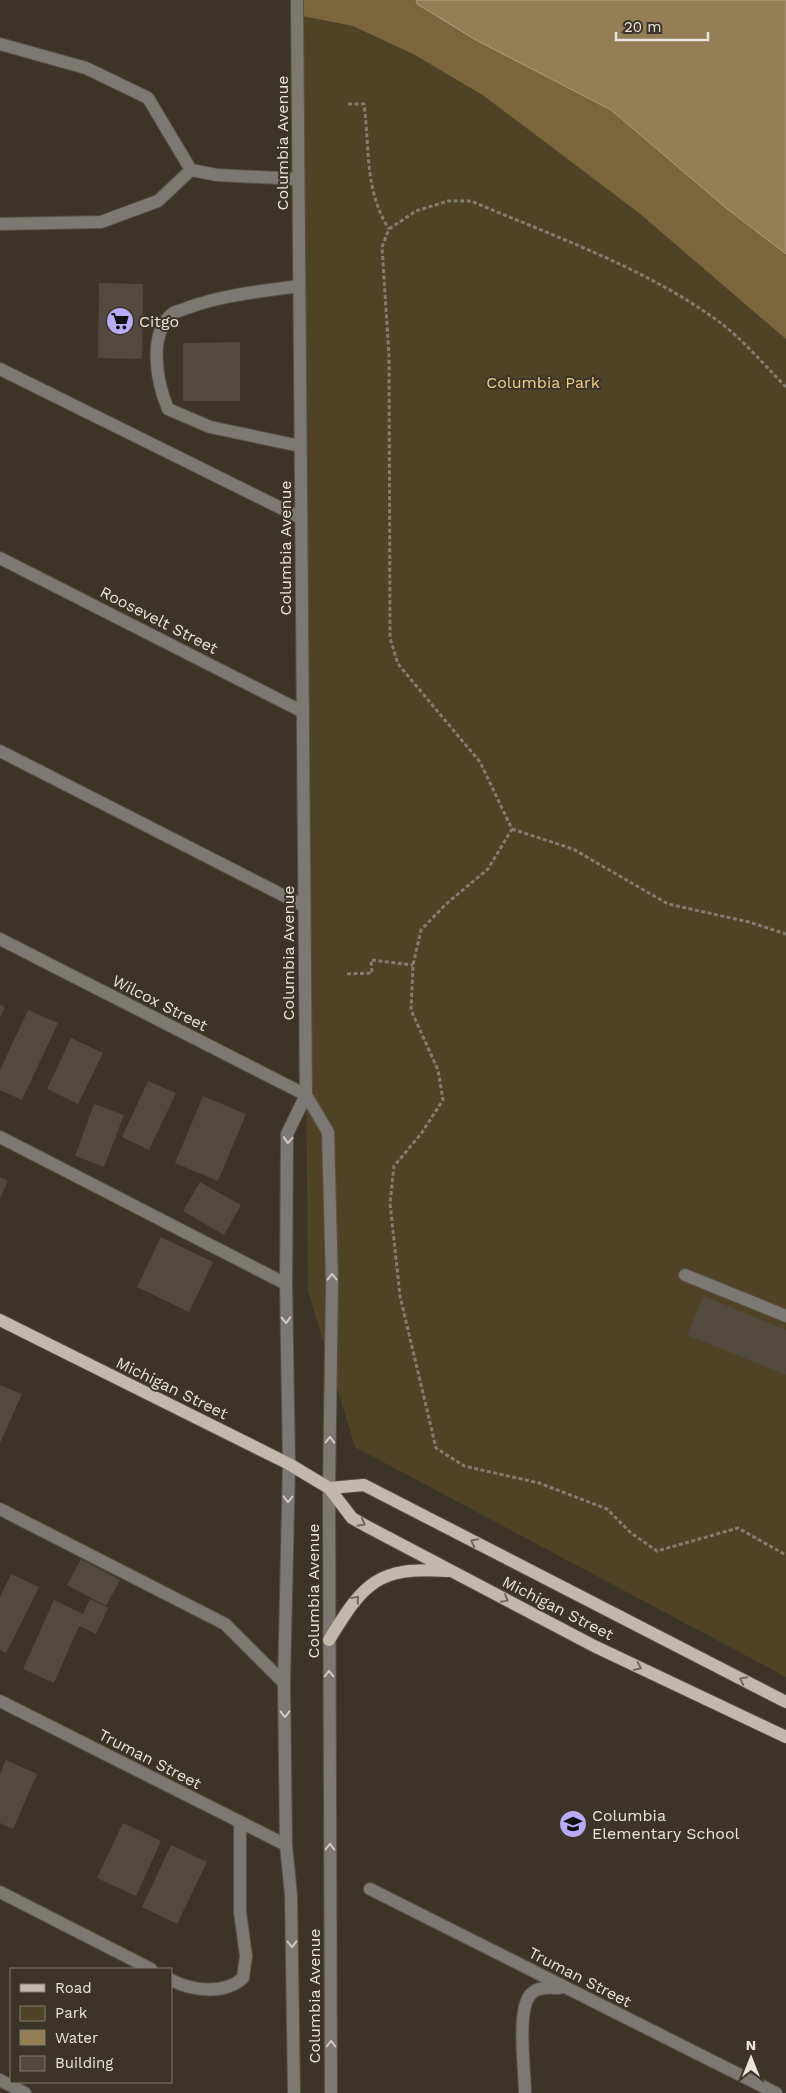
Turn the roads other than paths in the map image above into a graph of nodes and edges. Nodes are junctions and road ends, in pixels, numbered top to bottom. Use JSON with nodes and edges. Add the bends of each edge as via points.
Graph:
{"nodes":[{"id":1,"x":297,"y":0,"type":"edge"},
{"id":2,"x":0,"y":44,"type":"edge"},
{"id":3,"x":191,"y":170,"type":"junction"},
{"id":4,"x":298,"y":179,"type":"junction"},
{"id":5,"x":0,"y":224,"type":"edge"},
{"id":6,"x":299,"y":286,"type":"junction"},
{"id":7,"x":0,"y":369,"type":"edge"},
{"id":8,"x":300,"y":446,"type":"junction"},
{"id":9,"x":301,"y":518,"type":"junction"},
{"id":10,"x":0,"y":558,"type":"edge"},
{"id":11,"x":303,"y":712,"type":"junction"},
{"id":12,"x":0,"y":751,"type":"edge"},
{"id":13,"x":304,"y":906,"type":"junction"},
{"id":14,"x":0,"y":939,"type":"edge"},
{"id":15,"x":306,"y":1095,"type":"junction"},
{"id":16,"x":0,"y":1136,"type":"edge"},
{"id":17,"x":685,"y":1276,"type":"dead end"},
{"id":18,"x":286,"y":1284,"type":"junction"},
{"id":19,"x":786,"y":1316,"type":"edge"},
{"id":20,"x":0,"y":1320,"type":"edge"},
{"id":21,"x":289,"y":1464,"type":"junction"},
{"id":22,"x":329,"y":1488,"type":"junction"},
{"id":23,"x":0,"y":1509,"type":"edge"},
{"id":24,"x":452,"y":1571,"type":"junction"},
{"id":25,"x":329,"y":1640,"type":"junction"},
{"id":26,"x":284,"y":1683,"type":"junction"},
{"id":27,"x":0,"y":1701,"type":"edge"},
{"id":28,"x":786,"y":1702,"type":"edge"},
{"id":29,"x":786,"y":1737,"type":"edge"},
{"id":30,"x":240,"y":1823,"type":"junction"},
{"id":31,"x":286,"y":1845,"type":"junction"},
{"id":32,"x":370,"y":1889,"type":"dead end"},
{"id":33,"x":0,"y":1892,"type":"edge"},
{"id":34,"x":149,"y":1968,"type":"edge"},
{"id":35,"x":172,"y":1980,"type":"edge"},
{"id":36,"x":565,"y":1988,"type":"junction"},
{"id":37,"x":0,"y":2080,"type":"edge"},
{"id":38,"x":25,"y":2093,"type":"edge"},
{"id":39,"x":294,"y":2093,"type":"edge"},
{"id":40,"x":331,"y":2093,"type":"edge"},
{"id":41,"x":526,"y":2093,"type":"edge"},
{"id":42,"x":776,"y":2093,"type":"edge"}],
"edges":[{"from":1,"to":4,"type":"street","name":"Columbia Avenue"},
{"from":2,"to":3,"type":"street","via":[[86,68],[148,98]]},
{"from":3,"to":4,"type":"street","via":[[217,176]]},
{"from":3,"to":5,"type":"street","via":[[158,201],[101,222]]},
{"from":4,"to":6,"type":"street","name":"Columbia Avenue"},
{"from":6,"to":8,"type":"street","name":"Columbia Avenue"},
{"from":6,"to":8,"type":"street","via":[[201,303],[173,313],[157,336],[159,387],[168,409],[210,428]]},
{"from":7,"to":9,"type":"street"},
{"from":8,"to":9,"type":"street","name":"Columbia Avenue"},
{"from":9,"to":11,"type":"street","name":"Columbia Avenue"},
{"from":10,"to":11,"type":"street","name":"Roosevelt Street"},
{"from":11,"to":13,"type":"street","name":"Columbia Avenue"},
{"from":12,"to":13,"type":"street"},
{"from":13,"to":15,"type":"street","name":"Columbia Avenue"},
{"from":14,"to":15,"type":"street","name":"Wilcox Street"},
{"from":15,"to":18,"type":"street","name":"Columbia Avenue","one_way":true,"via":[[288,1134]]},
{"from":22,"to":15,"type":"street","name":"Columbia Avenue","one_way":true,"via":[[332,1283],[328,1132]]},
{"from":16,"to":18,"type":"street"},
{"from":17,"to":19,"type":"street"},
{"from":18,"to":21,"type":"street","name":"Columbia Avenue","one_way":true},
{"from":20,"to":21,"type":"main road","name":"Michigan Street"},
{"from":21,"to":22,"type":"main road","name":"Michigan Street"},
{"from":21,"to":26,"type":"street","name":"Columbia Avenue","one_way":true},
{"from":22,"to":24,"type":"main road","name":"Michigan Street","one_way":true,"via":[[352,1518]]},
{"from":22,"to":25,"type":"street","name":"Columbia Avenue"},
{"from":28,"to":22,"type":"main road","name":"Michigan Street","one_way":true,"via":[[364,1485]]},
{"from":23,"to":26,"type":"street","via":[[225,1624]]},
{"from":25,"to":24,"type":"main road","one_way":true,"via":[[367,1586],[394,1574],[415,1570]]},
{"from":24,"to":29,"type":"main road","name":"Michigan Street","one_way":true,"via":[[594,1646]]},
{"from":40,"to":25,"type":"street","name":"Columbia Avenue","one_way":true},
{"from":26,"to":31,"type":"street","name":"Columbia Avenue","one_way":true},
{"from":27,"to":30,"type":"street","name":"Truman Street"},
{"from":30,"to":31,"type":"street","name":"Truman Street"},
{"from":30,"to":35,"type":"street","via":[[240,1912],[246,1956],[243,1978],[230,1986],[202,1989]]},
{"from":31,"to":39,"type":"street","name":"Columbia Avenue","one_way":true,"via":[[291,1895]]},
{"from":32,"to":36,"type":"street","name":"Truman Street"},
{"from":33,"to":34,"type":"street"},
{"from":36,"to":41,"type":"street","via":[[537,1989],[524,2003]]},
{"from":36,"to":42,"type":"street","name":"Truman Street"},
{"from":37,"to":38,"type":"street"}]}
